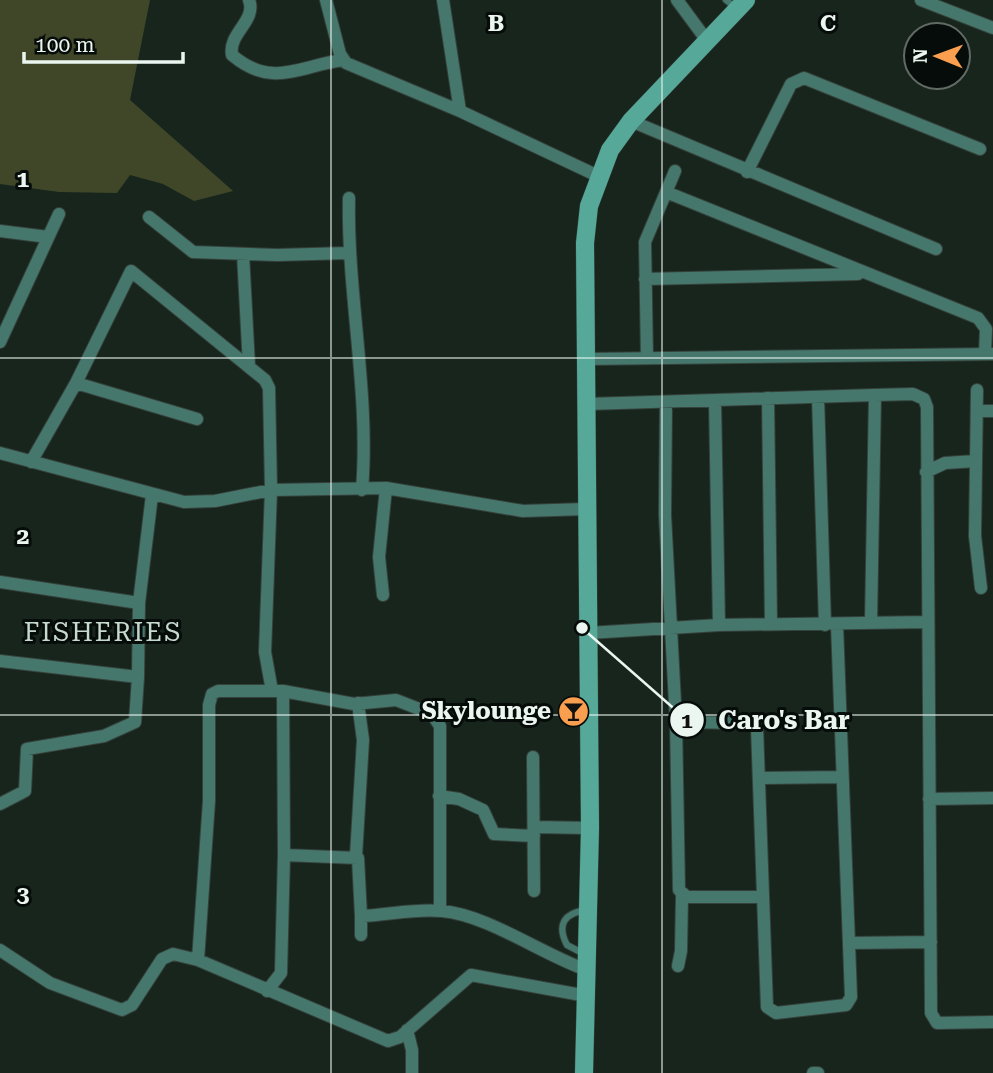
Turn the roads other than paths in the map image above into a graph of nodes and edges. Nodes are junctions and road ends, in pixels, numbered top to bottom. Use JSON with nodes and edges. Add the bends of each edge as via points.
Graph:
{"nodes":[{"id":1,"x":249,"y":0,"type":"edge"},
{"id":2,"x":326,"y":0,"type":"edge"},
{"id":3,"x":443,"y":0,"type":"edge"},
{"id":4,"x":677,"y":0,"type":"edge"},
{"id":5,"x":921,"y":0,"type":"edge"},
{"id":6,"x":736,"y":3,"type":"edge"},
{"id":7,"x":993,"y":28,"type":"edge"},
{"id":8,"x":708,"y":42,"type":"junction"},
{"id":9,"x":343,"y":60,"type":"junction"},
{"id":10,"x":460,"y":111,"type":"junction"},
{"id":11,"x":631,"y":121,"type":"junction"},
{"id":12,"x":980,"y":149,"type":"dead end"},
{"id":13,"x":675,"y":171,"type":"dead end"},
{"id":14,"x":747,"y":172,"type":"junction"},
{"id":15,"x":598,"y":177,"type":"junction"},
{"id":16,"x":666,"y":192,"type":"junction"},
{"id":17,"x":349,"y":198,"type":"dead end"},
{"id":18,"x":59,"y":214,"type":"dead end"},
{"id":19,"x":149,"y":217,"type":"dead end"},
{"id":20,"x":0,"y":232,"type":"edge"},
{"id":21,"x":48,"y":237,"type":"junction"},
{"id":22,"x":936,"y":249,"type":"dead end"},
{"id":23,"x":348,"y":253,"type":"junction"},
{"id":24,"x":243,"y":254,"type":"junction"},
{"id":25,"x":862,"y":274,"type":"junction"},
{"id":26,"x":645,"y":279,"type":"junction"},
{"id":27,"x":0,"y":342,"type":"edge"},
{"id":28,"x":989,"y":353,"type":"edge"},
{"id":29,"x":647,"y":358,"type":"junction"},
{"id":30,"x":586,"y":359,"type":"junction"},
{"id":31,"x":249,"y":366,"type":"junction"},
{"id":32,"x":76,"y":383,"type":"junction"},
{"id":33,"x":977,"y":390,"type":"dead end"},
{"id":34,"x":875,"y":395,"type":"junction"},
{"id":35,"x":818,"y":397,"type":"junction"},
{"id":36,"x":768,"y":398,"type":"junction"},
{"id":37,"x":715,"y":401,"type":"junction"},
{"id":38,"x":666,"y":402,"type":"junction"},
{"id":39,"x":587,"y":404,"type":"junction"},
{"id":40,"x":977,"y":411,"type":"junction"},
{"id":41,"x":993,"y":411,"type":"edge"},
{"id":42,"x":197,"y":419,"type":"dead end"},
{"id":43,"x":0,"y":453,"type":"edge"},
{"id":44,"x":976,"y":461,"type":"junction"},
{"id":45,"x":31,"y":462,"type":"junction"},
{"id":46,"x":926,"y":472,"type":"junction"},
{"id":47,"x":386,"y":488,"type":"junction"},
{"id":48,"x":362,"y":489,"type":"junction"},
{"id":49,"x":271,"y":490,"type":"junction"},
{"id":50,"x":152,"y":495,"type":"junction"},
{"id":51,"x":586,"y":509,"type":"junction"},
{"id":52,"x":0,"y":582,"type":"edge"},
{"id":53,"x":981,"y":588,"type":"dead end"},
{"id":54,"x":383,"y":595,"type":"dead end"},
{"id":55,"x":139,"y":603,"type":"junction"},
{"id":56,"x":871,"y":622,"type":"junction"},
{"id":57,"x":927,"y":622,"type":"junction"},
{"id":58,"x":771,"y":624,"type":"junction"},
{"id":59,"x":719,"y":625,"type":"junction"},
{"id":60,"x":831,"y":625,"type":"junction"},
{"id":61,"x":671,"y":628,"type":"junction"},
{"id":62,"x":588,"y":633,"type":"junction"},
{"id":63,"x":0,"y":661,"type":"edge"},
{"id":64,"x":138,"y":677,"type":"junction"},
{"id":65,"x":278,"y":691,"type":"junction"},
{"id":66,"x":358,"y":703,"type":"junction"},
{"id":67,"x":676,"y":722,"type":"junction"},
{"id":68,"x":533,"y":757,"type":"dead end"},
{"id":69,"x":842,"y":776,"type":"junction"},
{"id":70,"x":761,"y":778,"type":"junction"},
{"id":71,"x":439,"y":796,"type":"junction"},
{"id":72,"x":993,"y":798,"type":"edge"},
{"id":73,"x":929,"y":799,"type":"junction"},
{"id":74,"x":0,"y":804,"type":"edge"},
{"id":75,"x":590,"y":828,"type":"junction"},
{"id":76,"x":534,"y":832,"type":"junction"},
{"id":77,"x":284,"y":855,"type":"junction"},
{"id":78,"x":356,"y":856,"type":"junction"},
{"id":79,"x":534,"y":891,"type":"dead end"},
{"id":80,"x":682,"y":895,"type":"junction"},
{"id":81,"x":761,"y":897,"type":"junction"},
{"id":82,"x":440,"y":910,"type":"junction"},
{"id":83,"x":588,"y":910,"type":"junction"},
{"id":84,"x":361,"y":916,"type":"junction"},
{"id":85,"x":361,"y":935,"type":"dead end"},
{"id":86,"x":930,"y":942,"type":"junction"},
{"id":87,"x":849,"y":943,"type":"junction"},
{"id":88,"x":0,"y":950,"type":"edge"},
{"id":89,"x":198,"y":960,"type":"junction"},
{"id":90,"x":587,"y":963,"type":"junction"},
{"id":91,"x":678,"y":966,"type":"dead end"},
{"id":92,"x":267,"y":991,"type":"junction"},
{"id":93,"x":587,"y":996,"type":"junction"},
{"id":94,"x":993,"y":1022,"type":"edge"},
{"id":95,"x":407,"y":1030,"type":"junction"},
{"id":96,"x":412,"y":1073,"type":"edge"},
{"id":97,"x":584,"y":1073,"type":"edge"}],
"edges":[{"from":1,"to":9,"type":"street","via":[[251,14],[230,47],[232,55],[247,67],[281,74]]},
{"from":2,"to":9,"type":"street"},
{"from":3,"to":10,"type":"street"},
{"from":4,"to":8,"type":"street"},
{"from":5,"to":7,"type":"street"},
{"from":6,"to":8,"type":"main road"},
{"from":8,"to":11,"type":"main road"},
{"from":9,"to":10,"type":"street"},
{"from":10,"to":15,"type":"street"},
{"from":11,"to":14,"type":"street"},
{"from":11,"to":15,"type":"main road"},
{"from":12,"to":14,"type":"street","via":[[804,78],[791,84]]},
{"from":13,"to":16,"type":"street"},
{"from":14,"to":22,"type":"street"},
{"from":15,"to":30,"type":"main road","via":[[585,243]]},
{"from":16,"to":25,"type":"street"},
{"from":16,"to":26,"type":"street","via":[[646,237]]},
{"from":17,"to":23,"type":"street"},
{"from":18,"to":21,"type":"street"},
{"from":19,"to":24,"type":"street","via":[[189,250]]},
{"from":20,"to":21,"type":"street"},
{"from":21,"to":27,"type":"street"},
{"from":23,"to":24,"type":"street"},
{"from":23,"to":48,"type":"street","via":[[359,374]]},
{"from":24,"to":31,"type":"street"},
{"from":25,"to":26,"type":"street"},
{"from":25,"to":28,"type":"street","via":[[978,318],[986,330]]},
{"from":26,"to":29,"type":"street"},
{"from":28,"to":29,"type":"street"},
{"from":29,"to":30,"type":"street"},
{"from":30,"to":39,"type":"main road"},
{"from":31,"to":32,"type":"street","via":[[131,271]]},
{"from":31,"to":49,"type":"street","via":[[269,388]]},
{"from":32,"to":42,"type":"street"},
{"from":32,"to":45,"type":"street"},
{"from":33,"to":40,"type":"street"},
{"from":34,"to":35,"type":"street"},
{"from":34,"to":46,"type":"street","via":[[913,394],[924,399]]},
{"from":34,"to":56,"type":"street"},
{"from":35,"to":36,"type":"street"},
{"from":35,"to":60,"type":"street"},
{"from":36,"to":37,"type":"street"},
{"from":36,"to":58,"type":"street"},
{"from":37,"to":38,"type":"street"},
{"from":37,"to":59,"type":"street"},
{"from":38,"to":39,"type":"street"},
{"from":38,"to":61,"type":"street"},
{"from":39,"to":51,"type":"main road"},
{"from":40,"to":41,"type":"street"},
{"from":40,"to":44,"type":"street"},
{"from":43,"to":45,"type":"street"},
{"from":44,"to":46,"type":"street","via":[[945,463]]},
{"from":44,"to":53,"type":"street","via":[[975,536]]},
{"from":45,"to":50,"type":"street"},
{"from":46,"to":57,"type":"street"},
{"from":47,"to":48,"type":"street"},
{"from":47,"to":51,"type":"street","via":[[523,511]]},
{"from":47,"to":54,"type":"street","via":[[379,557]]},
{"from":48,"to":49,"type":"street"},
{"from":49,"to":50,"type":"street","via":[[204,502]]},
{"from":49,"to":65,"type":"street","via":[[265,652]]},
{"from":50,"to":55,"type":"street"},
{"from":51,"to":62,"type":"main road"},
{"from":52,"to":55,"type":"street"},
{"from":55,"to":64,"type":"street"},
{"from":56,"to":57,"type":"street"},
{"from":56,"to":60,"type":"street"},
{"from":57,"to":73,"type":"street"},
{"from":58,"to":59,"type":"street"},
{"from":58,"to":60,"type":"street"},
{"from":59,"to":61,"type":"street"},
{"from":60,"to":69,"type":"street"},
{"from":61,"to":62,"type":"street"},
{"from":61,"to":67,"type":"street"},
{"from":62,"to":75,"type":"main road"},
{"from":63,"to":64,"type":"street"},
{"from":64,"to":74,"type":"street","via":[[135,722],[104,736],[27,749],[25,792]]},
{"from":65,"to":66,"type":"street"},
{"from":65,"to":77,"type":"street"},
{"from":65,"to":89,"type":"street","via":[[218,691],[210,698],[209,801]]},
{"from":66,"to":71,"type":"street","via":[[396,700],[438,718]]},
{"from":66,"to":78,"type":"street","via":[[363,740]]},
{"from":67,"to":70,"type":"street","via":[[754,725]]},
{"from":67,"to":80,"type":"street","via":[[677,881]]},
{"from":68,"to":76,"type":"street"},
{"from":69,"to":70,"type":"street"},
{"from":69,"to":87,"type":"street"},
{"from":70,"to":81,"type":"street"},
{"from":71,"to":76,"type":"street","via":[[483,810],[494,834]]},
{"from":71,"to":82,"type":"street"},
{"from":72,"to":73,"type":"street"},
{"from":73,"to":86,"type":"street"},
{"from":75,"to":76,"type":"street"},
{"from":75,"to":83,"type":"main road"},
{"from":76,"to":79,"type":"street"},
{"from":77,"to":78,"type":"street"},
{"from":77,"to":92,"type":"street","via":[[281,974]]},
{"from":78,"to":84,"type":"street","via":[[361,866]]},
{"from":80,"to":81,"type":"street"},
{"from":80,"to":91,"type":"street"},
{"from":81,"to":87,"type":"street","via":[[765,1000],[772,1012],[848,1004]]},
{"from":82,"to":84,"type":"street"},
{"from":82,"to":90,"type":"street","via":[[533,946],[559,961]]},
{"from":83,"to":90,"type":"main road"},
{"from":83,"to":90,"type":"lane","via":[[569,914],[562,927],[567,945]]},
{"from":84,"to":85,"type":"street"},
{"from":86,"to":87,"type":"street"},
{"from":86,"to":94,"type":"street","via":[[934,1020],[948,1025]]},
{"from":88,"to":89,"type":"street","via":[[50,983],[122,1010],[132,1005],[165,956]]},
{"from":89,"to":92,"type":"street"},
{"from":90,"to":93,"type":"main road"},
{"from":92,"to":95,"type":"street","via":[[388,1041]]},
{"from":93,"to":95,"type":"street","via":[[471,975]]},
{"from":93,"to":97,"type":"main road"},
{"from":95,"to":96,"type":"street"}]}
